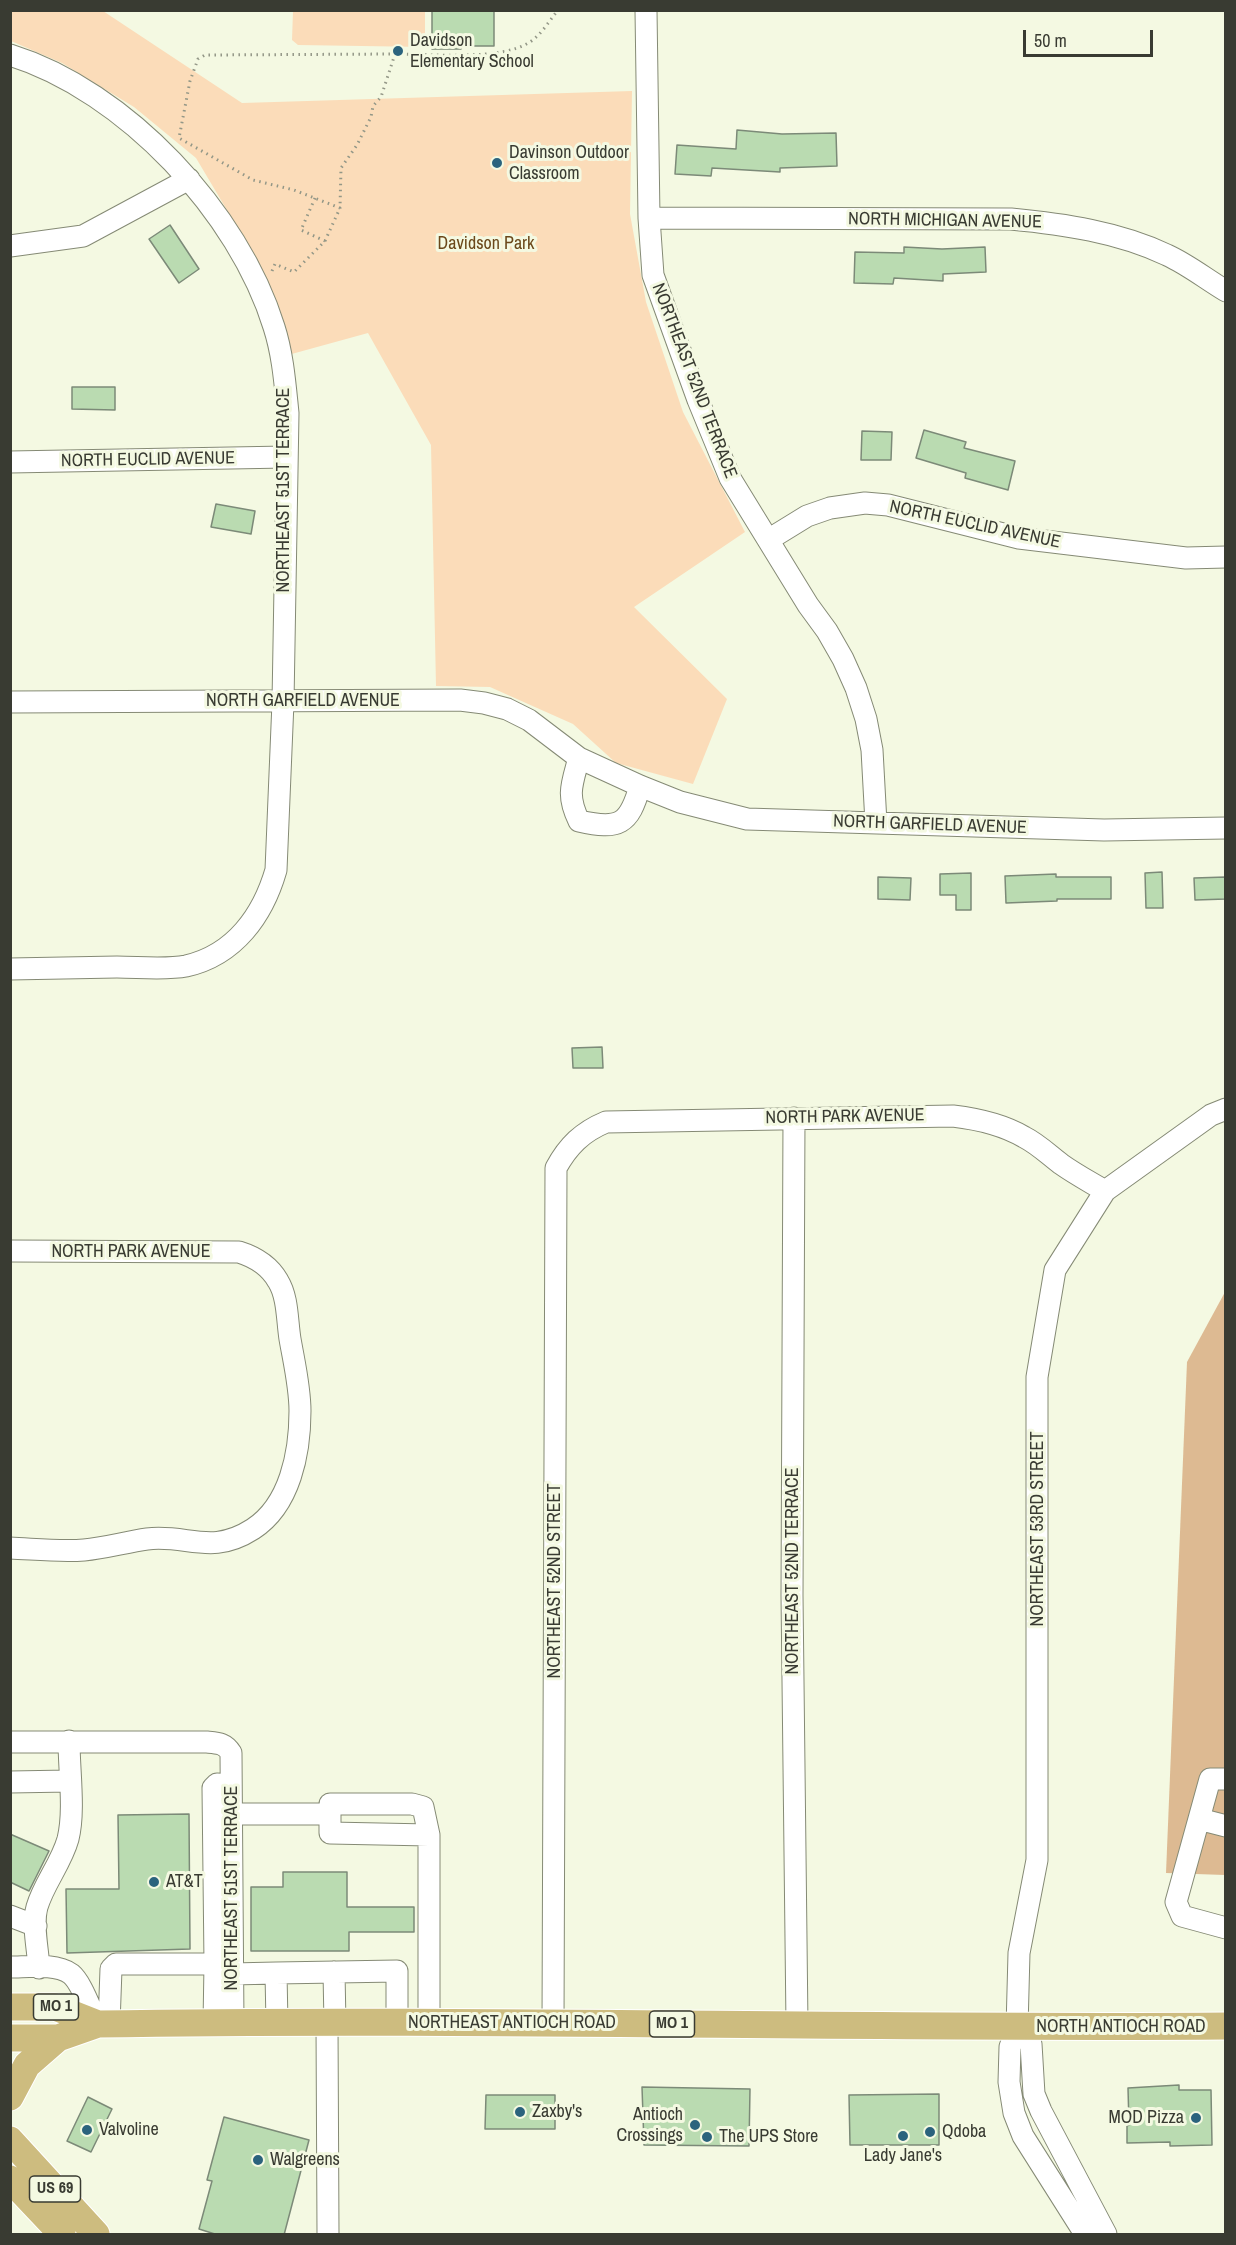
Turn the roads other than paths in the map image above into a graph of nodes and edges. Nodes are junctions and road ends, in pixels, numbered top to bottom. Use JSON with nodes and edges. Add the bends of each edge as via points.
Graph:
{"nodes":[{"id":1,"x":646,"y":10,"type":"edge"},
{"id":2,"x":10,"y":55,"type":"edge"},
{"id":3,"x":189,"y":179,"type":"junction"},
{"id":4,"x":649,"y":218,"type":"junction"},
{"id":5,"x":10,"y":246,"type":"edge"},
{"id":6,"x":1226,"y":291,"type":"edge"},
{"id":7,"x":286,"y":457,"type":"junction"},
{"id":8,"x":10,"y":462,"type":"edge"},
{"id":9,"x":768,"y":540,"type":"junction"},
{"id":10,"x":1226,"y":557,"type":"edge"},
{"id":11,"x":10,"y":702,"type":"edge"},
{"id":12,"x":283,"y":702,"type":"junction"},
{"id":13,"x":579,"y":759,"type":"junction"},
{"id":14,"x":640,"y":786,"type":"junction"},
{"id":15,"x":876,"y":823,"type":"junction"},
{"id":16,"x":1226,"y":828,"type":"edge"},
{"id":17,"x":10,"y":969,"type":"edge"},
{"id":18,"x":1226,"y":1109,"type":"edge"},
{"id":19,"x":794,"y":1118,"type":"junction"},
{"id":20,"x":571,"y":1145,"type":"joint"},
{"id":21,"x":1105,"y":1191,"type":"junction"},
{"id":22,"x":10,"y":1251,"type":"edge"},
{"id":23,"x":10,"y":1548,"type":"edge"},
{"id":24,"x":69,"y":1741,"type":"junction"},
{"id":25,"x":10,"y":1742,"type":"edge"},
{"id":26,"x":1226,"y":1779,"type":"edge"},
{"id":27,"x":69,"y":1781,"type":"junction"},
{"id":28,"x":10,"y":1782,"type":"edge"},
{"id":29,"x":231,"y":1785,"type":"junction"},
{"id":30,"x":232,"y":1814,"type":"junction"},
{"id":31,"x":330,"y":1814,"type":"junction"},
{"id":32,"x":1199,"y":1820,"type":"junction"},
{"id":33,"x":1226,"y":1826,"type":"edge"},
{"id":34,"x":429,"y":1835,"type":"junction"},
{"id":35,"x":10,"y":1916,"type":"edge"},
{"id":36,"x":36,"y":1926,"type":"junction"},
{"id":37,"x":1226,"y":1928,"type":"edge"},
{"id":38,"x":10,"y":1967,"type":"edge"},
{"id":39,"x":39,"y":1968,"type":"junction"},
{"id":40,"x":224,"y":1969,"type":"junction"},
{"id":41,"x":334,"y":1972,"type":"junction"},
{"id":42,"x":276,"y":1973,"type":"junction"},
{"id":43,"x":10,"y":2007,"type":"edge"},
{"id":44,"x":429,"y":2023,"type":"junction"},
{"id":45,"x":553,"y":2023,"type":"junction"},
{"id":46,"x":103,"y":2024,"type":"junction"},
{"id":47,"x":224,"y":2024,"type":"junction"},
{"id":48,"x":277,"y":2024,"type":"junction"},
{"id":49,"x":331,"y":2024,"type":"junction"},
{"id":50,"x":397,"y":2024,"type":"junction"},
{"id":51,"x":797,"y":2025,"type":"junction"},
{"id":52,"x":1226,"y":2026,"type":"edge"},
{"id":53,"x":1017,"y":2028,"type":"junction"},
{"id":54,"x":10,"y":2038,"type":"edge"},
{"id":55,"x":58,"y":2038,"type":"junction"},
{"id":56,"x":10,"y":2097,"type":"edge"},
{"id":57,"x":12,"y":2137,"type":"edge"},
{"id":58,"x":10,"y":2179,"type":"edge"},
{"id":59,"x":61,"y":2234,"type":"edge"},
{"id":60,"x":96,"y":2235,"type":"edge"},
{"id":61,"x":328,"y":2235,"type":"edge"},
{"id":62,"x":1084,"y":2235,"type":"edge"},
{"id":63,"x":1106,"y":2235,"type":"edge"}],
"edges":[{"from":1,"to":4,"type":"street","name":"NORTHEAST 52ND TERRACE"},
{"from":2,"to":3,"type":"street","name":"NORTHEAST 51ST TERRACE","via":[[73,82],[111,107],[147,136]]},
{"from":3,"to":5,"type":"street","via":[[83,236]]},
{"from":3,"to":7,"type":"street","name":"NORTHEAST 51ST TERRACE","via":[[247,264],[274,326],[284,368]]},
{"from":4,"to":6,"type":"street","name":"NORTH MICHIGAN AVENUE","via":[[1011,219],[1051,223],[1102,233],[1168,255]]},
{"from":4,"to":9,"type":"street","name":"NORTHEAST 52ND TERRACE","via":[[652,275],[694,390],[730,478]]},
{"from":7,"to":8,"type":"street","name":"NORTH EUCLID AVENUE"},
{"from":7,"to":12,"type":"street","name":"NORTHEAST 51ST TERRACE"},
{"from":9,"to":10,"type":"street","name":"NORTH EUCLID AVENUE","via":[[815,513],[865,503],[1019,538],[1186,558]]},
{"from":9,"to":15,"type":"street","name":"NORTHEAST 52ND TERRACE","via":[[827,631],[856,688],[872,750]]},
{"from":11,"to":12,"type":"street","name":"NORTH GARFIELD AVENUE"},
{"from":12,"to":13,"type":"street","name":"NORTH GARFIELD AVENUE","via":[[484,703],[529,720]]},
{"from":12,"to":17,"type":"street","name":"NORTHEAST 51ST TERRACE","via":[[276,870],[268,894],[246,930],[219,952],[184,966]]},
{"from":13,"to":14,"type":"street","name":"NORTH GARFIELD AVENUE"},
{"from":13,"to":14,"type":"street","via":[[570,791],[579,821],[599,825],[620,822],[633,809]]},
{"from":14,"to":15,"type":"street","name":"NORTH GARFIELD AVENUE","via":[[680,802],[747,819]]},
{"from":15,"to":16,"type":"street","name":"NORTH GARFIELD AVENUE","via":[[1104,830]]},
{"from":18,"to":21,"type":"street","name":"NORTHEAST 53RD STREET","via":[[1211,1115]]},
{"from":19,"to":20,"type":"street","name":"NORTH PARK AVENUE","via":[[606,1122],[585,1132]]},
{"from":19,"to":21,"type":"street","name":"NORTH PARK AVENUE","via":[[977,1119],[1023,1136]]},
{"from":19,"to":51,"type":"street","name":"NORTHEAST 52ND TERRACE","via":[[792,1595]]},
{"from":20,"to":45,"type":"street","name":"NORTHEAST 52ND STREET","via":[[556,1168]]},
{"from":21,"to":53,"type":"street","name":"NORTHEAST 53RD STREET","via":[[1055,1270],[1037,1377],[1037,1860],[1019,1953]]},
{"from":22,"to":23,"type":"street","name":"NORTH PARK AVENUE","via":[[239,1252],[251,1256],[272,1271],[284,1293],[300,1409],[291,1475],[280,1500],[250,1531],[209,1544],[148,1539],[82,1550]]},
{"from":24,"to":25,"type":"street"},
{"from":24,"to":27,"type":"street"},
{"from":24,"to":29,"type":"street","name":"NORTHEAST 51ST TERRACE","via":[[220,1743],[231,1753]]},
{"from":26,"to":32,"type":"street","via":[[1210,1779]]},
{"from":27,"to":28,"type":"street"},
{"from":27,"to":36,"type":"street","via":[[68,1839],[36,1908]]},
{"from":29,"to":30,"type":"street","name":"NORTHEAST 51ST TERRACE"},
{"from":29,"to":40,"type":"street","via":[[217,1784],[213,1788]]},
{"from":30,"to":31,"type":"street"},
{"from":30,"to":40,"type":"street","name":"NORTHEAST 51ST TERRACE"},
{"from":31,"to":34,"type":"street","via":[[330,1833]]},
{"from":31,"to":34,"type":"street","via":[[330,1804],[420,1805],[426,1814]]},
{"from":32,"to":33,"type":"street"},
{"from":32,"to":37,"type":"street","via":[[1176,1902],[1182,1916]]},
{"from":34,"to":44,"type":"street"},
{"from":35,"to":36,"type":"street"},
{"from":36,"to":39,"type":"street"},
{"from":38,"to":39,"type":"street"},
{"from":39,"to":46,"type":"street","via":[[71,1974]]},
{"from":40,"to":42,"type":"street"},
{"from":40,"to":46,"type":"street","via":[[116,1964],[111,1969]]},
{"from":40,"to":47,"type":"street"},
{"from":41,"to":42,"type":"street"},
{"from":41,"to":49,"type":"street"},
{"from":41,"to":50,"type":"street","via":[[397,1971]]},
{"from":42,"to":48,"type":"street"},
{"from":43,"to":46,"type":"main road","name":"NORTHEAST ANTIOCH ROAD","number":"MO 1","via":[[55,2007]]},
{"from":44,"to":45,"type":"main road","name":"NORTHEAST ANTIOCH ROAD","number":"MO 1"},
{"from":44,"to":50,"type":"main road","name":"NORTHEAST ANTIOCH ROAD","number":"MO 1"},
{"from":45,"to":51,"type":"main road","name":"NORTHEAST ANTIOCH ROAD","number":"MO 1"},
{"from":46,"to":47,"type":"main road","name":"NORTHEAST ANTIOCH ROAD","number":"MO 1"},
{"from":46,"to":55,"type":"main road","number":"MO 1"},
{"from":47,"to":48,"type":"main road","name":"NORTHEAST ANTIOCH ROAD","number":"MO 1"},
{"from":48,"to":49,"type":"main road","name":"NORTHEAST ANTIOCH ROAD","number":"MO 1"},
{"from":49,"to":50,"type":"main road","name":"NORTHEAST ANTIOCH ROAD","number":"MO 1"},
{"from":49,"to":61,"type":"street"},
{"from":51,"to":53,"type":"main road","name":"NORTHEAST ANTIOCH ROAD","number":"MO 1"},
{"from":52,"to":53,"type":"main road","name":"NORTH ANTIOCH ROAD","number":"MO 1"},
{"from":53,"to":62,"type":"street","name":"NORTHEAST 53RD STREET","via":[[1010,2047],[1009,2082],[1014,2113],[1023,2136]]},
{"from":53,"to":63,"type":"street","via":[[1031,2044],[1034,2094],[1041,2111]]},
{"from":54,"to":55,"type":"main road","number":"MO 1"},
{"from":55,"to":56,"type":"main road","via":[[27,2065]]},
{"from":57,"to":60,"type":"main road","number":"US 69"},
{"from":58,"to":59,"type":"main road","number":"US 69"}]}
